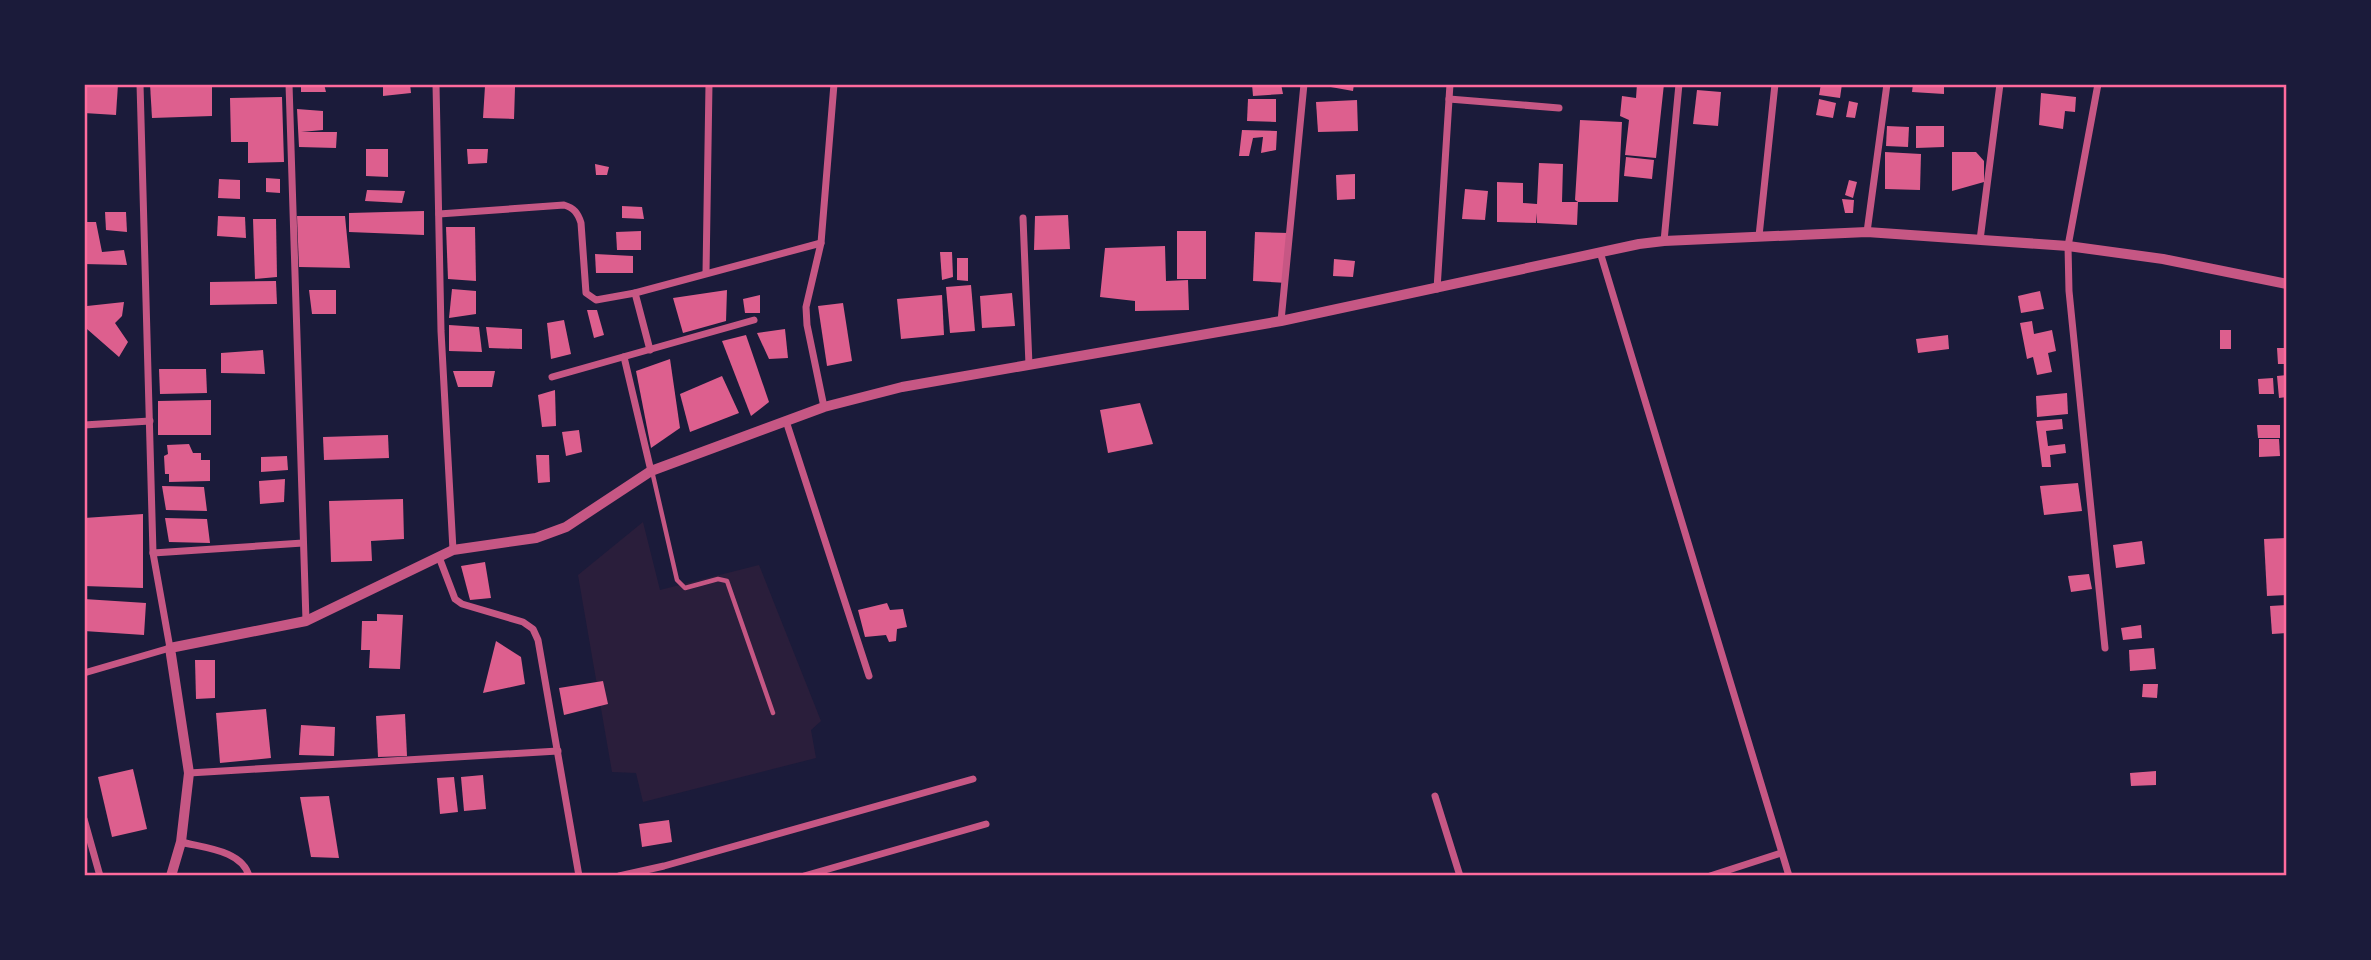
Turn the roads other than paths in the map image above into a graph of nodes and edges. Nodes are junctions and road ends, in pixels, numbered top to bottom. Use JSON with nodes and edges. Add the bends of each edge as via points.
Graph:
{"nodes":[{"id":1,"x":140,"y":84,"type":"edge"},
{"id":2,"x":289,"y":84,"type":"edge"},
{"id":3,"x":436,"y":84,"type":"edge"},
{"id":4,"x":709,"y":84,"type":"edge"},
{"id":5,"x":834,"y":84,"type":"edge"},
{"id":6,"x":1304,"y":84,"type":"edge"},
{"id":7,"x":1450,"y":84,"type":"edge"},
{"id":8,"x":1679,"y":84,"type":"edge"},
{"id":9,"x":1775,"y":84,"type":"edge"},
{"id":10,"x":1887,"y":84,"type":"edge"},
{"id":11,"x":2000,"y":84,"type":"edge"},
{"id":12,"x":2098,"y":84,"type":"edge"},
{"id":13,"x":1449,"y":99,"type":"junction"},
{"id":14,"x":1559,"y":108,"type":"dead end"},
{"id":15,"x":439,"y":214,"type":"junction"},
{"id":16,"x":1023,"y":218,"type":"dead end"},
{"id":17,"x":1867,"y":233,"type":"junction"},
{"id":18,"x":1759,"y":236,"type":"junction"},
{"id":19,"x":1980,"y":240,"type":"junction"},
{"id":20,"x":1664,"y":241,"type":"junction"},
{"id":21,"x":821,"y":243,"type":"junction"},
{"id":22,"x":2068,"y":246,"type":"junction"},
{"id":23,"x":1600,"y":253,"type":"junction"},
{"id":24,"x":706,"y":273,"type":"junction"},
{"id":25,"x":2287,"y":284,"type":"edge"},
{"id":26,"x":1437,"y":289,"type":"junction"},
{"id":27,"x":635,"y":292,"type":"junction"},
{"id":28,"x":754,"y":320,"type":"dead end"},
{"id":29,"x":1282,"y":321,"type":"junction"},
{"id":30,"x":650,"y":350,"type":"junction"},
{"id":31,"x":624,"y":357,"type":"junction"},
{"id":32,"x":1029,"y":365,"type":"junction"},
{"id":33,"x":552,"y":377,"type":"dead end"},
{"id":34,"x":824,"y":407,"type":"junction"},
{"id":35,"x":150,"y":421,"type":"junction"},
{"id":36,"x":786,"y":421,"type":"junction"},
{"id":37,"x":84,"y":425,"type":"edge"},
{"id":38,"x":652,"y":471,"type":"junction"},
{"id":39,"x":303,"y":543,"type":"junction"},
{"id":40,"x":453,"y":550,"type":"junction"},
{"id":41,"x":153,"y":553,"type":"junction"},
{"id":42,"x":439,"y":557,"type":"junction"},
{"id":43,"x":306,"y":621,"type":"junction"},
{"id":44,"x":170,"y":648,"type":"junction"},
{"id":45,"x":2105,"y":648,"type":"dead end"},
{"id":46,"x":84,"y":673,"type":"edge"},
{"id":47,"x":869,"y":676,"type":"dead end"},
{"id":48,"x":773,"y":713,"type":"dead end"},
{"id":49,"x":558,"y":751,"type":"junction"},
{"id":50,"x":189,"y":773,"type":"junction"},
{"id":51,"x":973,"y":779,"type":"dead end"},
{"id":52,"x":1435,"y":796,"type":"dead end"},
{"id":53,"x":84,"y":819,"type":"edge"},
{"id":54,"x":986,"y":824,"type":"dead end"},
{"id":55,"x":181,"y":842,"type":"junction"},
{"id":56,"x":1781,"y":853,"type":"junction"},
{"id":57,"x":664,"y":866,"type":"junction"},
{"id":58,"x":100,"y":876,"type":"edge"},
{"id":59,"x":172,"y":876,"type":"edge"},
{"id":60,"x":249,"y":876,"type":"edge"},
{"id":61,"x":579,"y":876,"type":"edge"},
{"id":62,"x":620,"y":876,"type":"edge"},
{"id":63,"x":666,"y":876,"type":"edge"},
{"id":64,"x":804,"y":876,"type":"edge"},
{"id":65,"x":1460,"y":876,"type":"edge"},
{"id":66,"x":1710,"y":876,"type":"edge"},
{"id":67,"x":1788,"y":876,"type":"edge"}],
"edges":[{"from":1,"to":35,"type":"street"},
{"from":2,"to":39,"type":"street"},
{"from":3,"to":15,"type":"street"},
{"from":4,"to":24,"type":"street"},
{"from":5,"to":21,"type":"street"},
{"from":6,"to":29,"type":"street"},
{"from":7,"to":13,"type":"street"},
{"from":8,"to":20,"type":"street"},
{"from":9,"to":18,"type":"street"},
{"from":10,"to":17,"type":"street"},
{"from":11,"to":19,"type":"street"},
{"from":12,"to":22,"type":"street"},
{"from":13,"to":14,"type":"street"},
{"from":13,"to":26,"type":"street"},
{"from":15,"to":27,"type":"street","via":[[573,208],[579,215],[589,297],[596,300]]},
{"from":15,"to":40,"type":"street"},
{"from":16,"to":32,"type":"street"},
{"from":17,"to":18,"type":"street"},
{"from":17,"to":19,"type":"street"},
{"from":18,"to":20,"type":"street"},
{"from":19,"to":22,"type":"street"},
{"from":20,"to":23,"type":"street"},
{"from":21,"to":24,"type":"street"},
{"from":21,"to":34,"type":"street","via":[[806,307]]},
{"from":22,"to":25,"type":"street","via":[[2163,258]]},
{"from":22,"to":45,"type":"street"},
{"from":23,"to":26,"type":"street"},
{"from":23,"to":56,"type":"street"},
{"from":24,"to":27,"type":"street"},
{"from":26,"to":29,"type":"street"},
{"from":27,"to":30,"type":"street"},
{"from":28,"to":30,"type":"street"},
{"from":29,"to":32,"type":"street"},
{"from":30,"to":31,"type":"street"},
{"from":31,"to":33,"type":"street"},
{"from":31,"to":38,"type":"street"},
{"from":32,"to":34,"type":"street","via":[[902,387]]},
{"from":34,"to":36,"type":"street"},
{"from":35,"to":37,"type":"street"},
{"from":35,"to":41,"type":"street"},
{"from":36,"to":38,"type":"street"},
{"from":36,"to":47,"type":"street"},
{"from":38,"to":40,"type":"street","via":[[566,527],[537,538]]},
{"from":38,"to":48,"type":"lane","via":[[677,580],[685,587],[727,580]]},
{"from":39,"to":41,"type":"street"},
{"from":39,"to":43,"type":"street"},
{"from":40,"to":42,"type":"street"},
{"from":41,"to":44,"type":"street"},
{"from":42,"to":43,"type":"street"},
{"from":42,"to":49,"type":"street","via":[[454,599],[533,629]]},
{"from":43,"to":44,"type":"street"},
{"from":44,"to":46,"type":"street"},
{"from":44,"to":50,"type":"street"},
{"from":49,"to":50,"type":"street"},
{"from":49,"to":61,"type":"street"},
{"from":50,"to":55,"type":"street"},
{"from":51,"to":57,"type":"street"},
{"from":52,"to":65,"type":"street"},
{"from":53,"to":58,"type":"street"},
{"from":54,"to":64,"type":"street"},
{"from":55,"to":59,"type":"street"},
{"from":55,"to":60,"type":"street","via":[[231,855]]},
{"from":56,"to":66,"type":"street"},
{"from":56,"to":67,"type":"street"},
{"from":57,"to":62,"type":"street"},
{"from":57,"to":63,"type":"street"}]}
